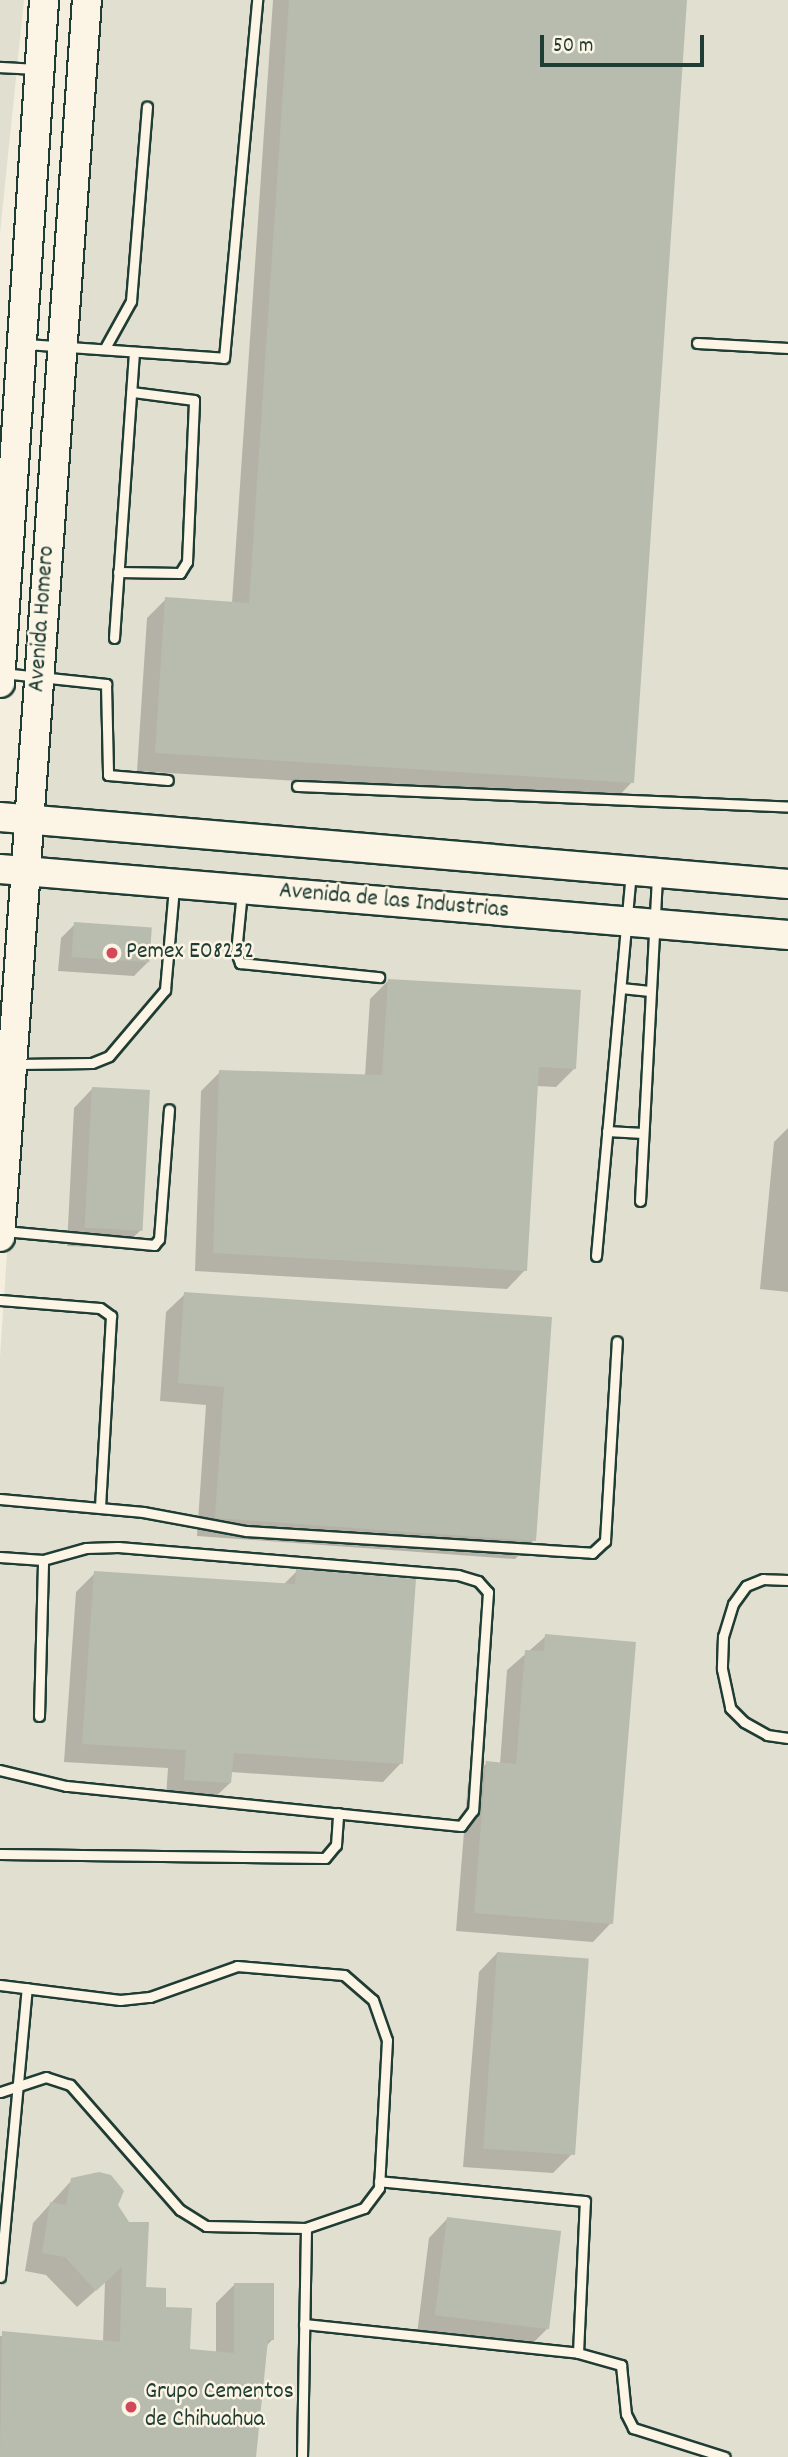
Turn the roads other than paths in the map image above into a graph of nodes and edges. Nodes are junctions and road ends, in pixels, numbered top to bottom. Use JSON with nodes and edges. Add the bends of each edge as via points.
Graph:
{"nodes":[{"id":1,"x":44,"y":0,"type":"edge"},
{"id":2,"x":87,"y":0,"type":"edge"},
{"id":3,"x":257,"y":0,"type":"edge"},
{"id":4,"x":0,"y":67,"type":"edge"},
{"id":5,"x":39,"y":69,"type":"junction"},
{"id":6,"x":147,"y":107,"type":"dead end"},
{"id":7,"x":697,"y":343,"type":"dead end"},
{"id":8,"x":21,"y":344,"type":"junction"},
{"id":9,"x":62,"y":347,"type":"junction"},
{"id":10,"x":104,"y":348,"type":"junction"},
{"id":11,"x":788,"y":348,"type":"edge"},
{"id":12,"x":134,"y":352,"type":"junction"},
{"id":13,"x":132,"y":392,"type":"junction"},
{"id":14,"x":118,"y":572,"type":"junction"},
{"id":15,"x":2,"y":607,"type":"edge"},
{"id":16,"x":114,"y":638,"type":"dead end"},
{"id":17,"x":1,"y":673,"type":"edge"},
{"id":18,"x":39,"y":676,"type":"junction"},
{"id":19,"x":0,"y":684,"type":"edge"},
{"id":20,"x":168,"y":780,"type":"dead end"},
{"id":21,"x":297,"y":786,"type":"dead end"},
{"id":22,"x":788,"y":807,"type":"edge"},
{"id":23,"x":0,"y":817,"type":"edge"},
{"id":24,"x":29,"y":819,"type":"junction"},
{"id":25,"x":13,"y":869,"type":"edge"},
{"id":26,"x":644,"y":871,"type":"junction"},
{"id":27,"x":174,"y":884,"type":"junction"},
{"id":28,"x":788,"y":884,"type":"edge"},
{"id":29,"x":242,"y":890,"type":"junction"},
{"id":30,"x":640,"y":923,"type":"junction"},
{"id":31,"x":788,"y":935,"type":"edge"},
{"id":32,"x":379,"y":977,"type":"dead end"},
{"id":33,"x":621,"y":988,"type":"junction"},
{"id":34,"x":650,"y":991,"type":"junction"},
{"id":35,"x":12,"y":1064,"type":"junction"},
{"id":36,"x":169,"y":1109,"type":"dead end"},
{"id":37,"x":607,"y":1130,"type":"junction"},
{"id":38,"x":643,"y":1133,"type":"junction"},
{"id":39,"x":640,"y":1201,"type":"dead end"},
{"id":40,"x":0,"y":1231,"type":"edge"},
{"id":41,"x":0,"y":1237,"type":"edge"},
{"id":42,"x":596,"y":1256,"type":"dead end"},
{"id":43,"x":0,"y":1300,"type":"edge"},
{"id":44,"x":617,"y":1341,"type":"dead end"},
{"id":45,"x":0,"y":1499,"type":"edge"},
{"id":46,"x":100,"y":1508,"type":"junction"},
{"id":47,"x":0,"y":1557,"type":"edge"},
{"id":48,"x":43,"y":1560,"type":"junction"},
{"id":49,"x":788,"y":1580,"type":"edge"},
{"id":50,"x":39,"y":1716,"type":"dead end"},
{"id":51,"x":788,"y":1738,"type":"edge"},
{"id":52,"x":0,"y":1770,"type":"edge"},
{"id":53,"x":338,"y":1813,"type":"junction"},
{"id":54,"x":0,"y":1854,"type":"edge"},
{"id":55,"x":0,"y":1985,"type":"edge"},
{"id":56,"x":27,"y":1988,"type":"junction"},
{"id":57,"x":19,"y":2084,"type":"junction"},
{"id":58,"x":0,"y":2092,"type":"edge"},
{"id":59,"x":379,"y":2181,"type":"junction"},
{"id":60,"x":306,"y":2228,"type":"junction"},
{"id":61,"x":0,"y":2277,"type":"edge"},
{"id":62,"x":304,"y":2324,"type":"junction"},
{"id":63,"x":578,"y":2353,"type":"junction"},
{"id":64,"x":302,"y":2457,"type":"edge"},
{"id":65,"x":725,"y":2457,"type":"edge"}],
"edges":[{"from":1,"to":5,"type":"main road","name":"Avenida Homero"},
{"from":2,"to":9,"type":"main road","name":"Avenida Homero"},
{"from":3,"to":12,"type":"lane","via":[[227,353],[221,360],[209,360]]},
{"from":4,"to":5,"type":"lane"},
{"from":5,"to":8,"type":"main road","name":"Avenida Homero"},
{"from":6,"to":10,"type":"lane","via":[[131,301]]},
{"from":7,"to":11,"type":"lane"},
{"from":8,"to":9,"type":"lane"},
{"from":8,"to":15,"type":"main road","name":"Avenida Homero"},
{"from":9,"to":10,"type":"lane"},
{"from":9,"to":18,"type":"main road","name":"Avenida Homero"},
{"from":10,"to":12,"type":"lane"},
{"from":12,"to":13,"type":"lane"},
{"from":13,"to":14,"type":"lane"},
{"from":13,"to":14,"type":"lane","via":[[188,397],[195,403],[187,562],[180,573]]},
{"from":14,"to":16,"type":"lane"},
{"from":15,"to":17,"type":"main road","name":"Avenida Homero"},
{"from":17,"to":18,"type":"lane"},
{"from":17,"to":19,"type":"main road","name":"Avenida Homero"},
{"from":18,"to":20,"type":"lane","via":[[106,684],[108,775]]},
{"from":18,"to":24,"type":"main road","name":"Avenida Homero"},
{"from":21,"to":22,"type":"lane"},
{"from":23,"to":24,"type":"main road","name":"Avenida de las Industrias"},
{"from":24,"to":25,"type":"main road","name":"Avenida Homero"},
{"from":24,"to":26,"type":"main road","name":"Avenida de las Industrias"},
{"from":25,"to":27,"type":"main road","name":"Avenida de las Industrias"},
{"from":25,"to":35,"type":"main road","name":"Avenida Homero"},
{"from":26,"to":28,"type":"main road","name":"Avenida de las Industrias"},
{"from":26,"to":30,"type":"lane"},
{"from":26,"to":30,"type":"lane"},
{"from":27,"to":29,"type":"main road","name":"Avenida de las Industrias"},
{"from":27,"to":35,"type":"lane","via":[[165,990],[109,1056],[92,1063]]},
{"from":29,"to":30,"type":"main road","name":"Avenida de las Industrias"},
{"from":29,"to":32,"type":"lane","via":[[236,952],[240,963]]},
{"from":30,"to":31,"type":"main road","name":"Avenida de las Industrias"},
{"from":30,"to":33,"type":"lane"},
{"from":30,"to":34,"type":"lane"},
{"from":33,"to":34,"type":"lane"},
{"from":33,"to":37,"type":"lane"},
{"from":34,"to":38,"type":"lane"},
{"from":35,"to":40,"type":"main road","name":"Avenida Homero"},
{"from":36,"to":40,"type":"lane","via":[[159,1239],[154,1245]]},
{"from":37,"to":38,"type":"lane"},
{"from":37,"to":42,"type":"lane"},
{"from":38,"to":39,"type":"lane"},
{"from":40,"to":41,"type":"main road","name":"Avenida Homero"},
{"from":43,"to":46,"type":"lane","via":[[100,1308],[111,1315]]},
{"from":44,"to":46,"type":"lane","via":[[605,1541],[592,1553],[246,1531]]},
{"from":45,"to":46,"type":"lane"},
{"from":47,"to":48,"type":"lane"},
{"from":48,"to":50,"type":"lane"},
{"from":48,"to":53,"type":"lane","via":[[86,1548],[118,1547],[458,1575],[486,1587],[471,1818],[461,1826]]},
{"from":49,"to":51,"type":"lane","via":[[763,1579],[746,1586],[733,1604],[723,1636],[722,1669],[730,1708],[767,1735]]},
{"from":52,"to":53,"type":"lane","via":[[66,1786]]},
{"from":53,"to":54,"type":"lane","via":[[336,1844],[325,1858]]},
{"from":55,"to":56,"type":"lane"},
{"from":56,"to":57,"type":"lane"},
{"from":56,"to":59,"type":"lane","via":[[133,2000],[237,1966],[344,1975],[373,2000],[387,2040]]},
{"from":57,"to":58,"type":"lane"},
{"from":57,"to":60,"type":"lane","via":[[46,2077],[70,2085],[180,2210],[206,2226]]},
{"from":57,"to":61,"type":"lane"},
{"from":59,"to":60,"type":"lane","via":[[376,2196],[364,2208]]},
{"from":59,"to":63,"type":"lane","via":[[585,2201]]},
{"from":60,"to":62,"type":"lane"},
{"from":62,"to":63,"type":"lane"},
{"from":62,"to":64,"type":"lane"},
{"from":63,"to":65,"type":"lane","via":[[621,2365],[626,2414],[634,2428]]}]}
